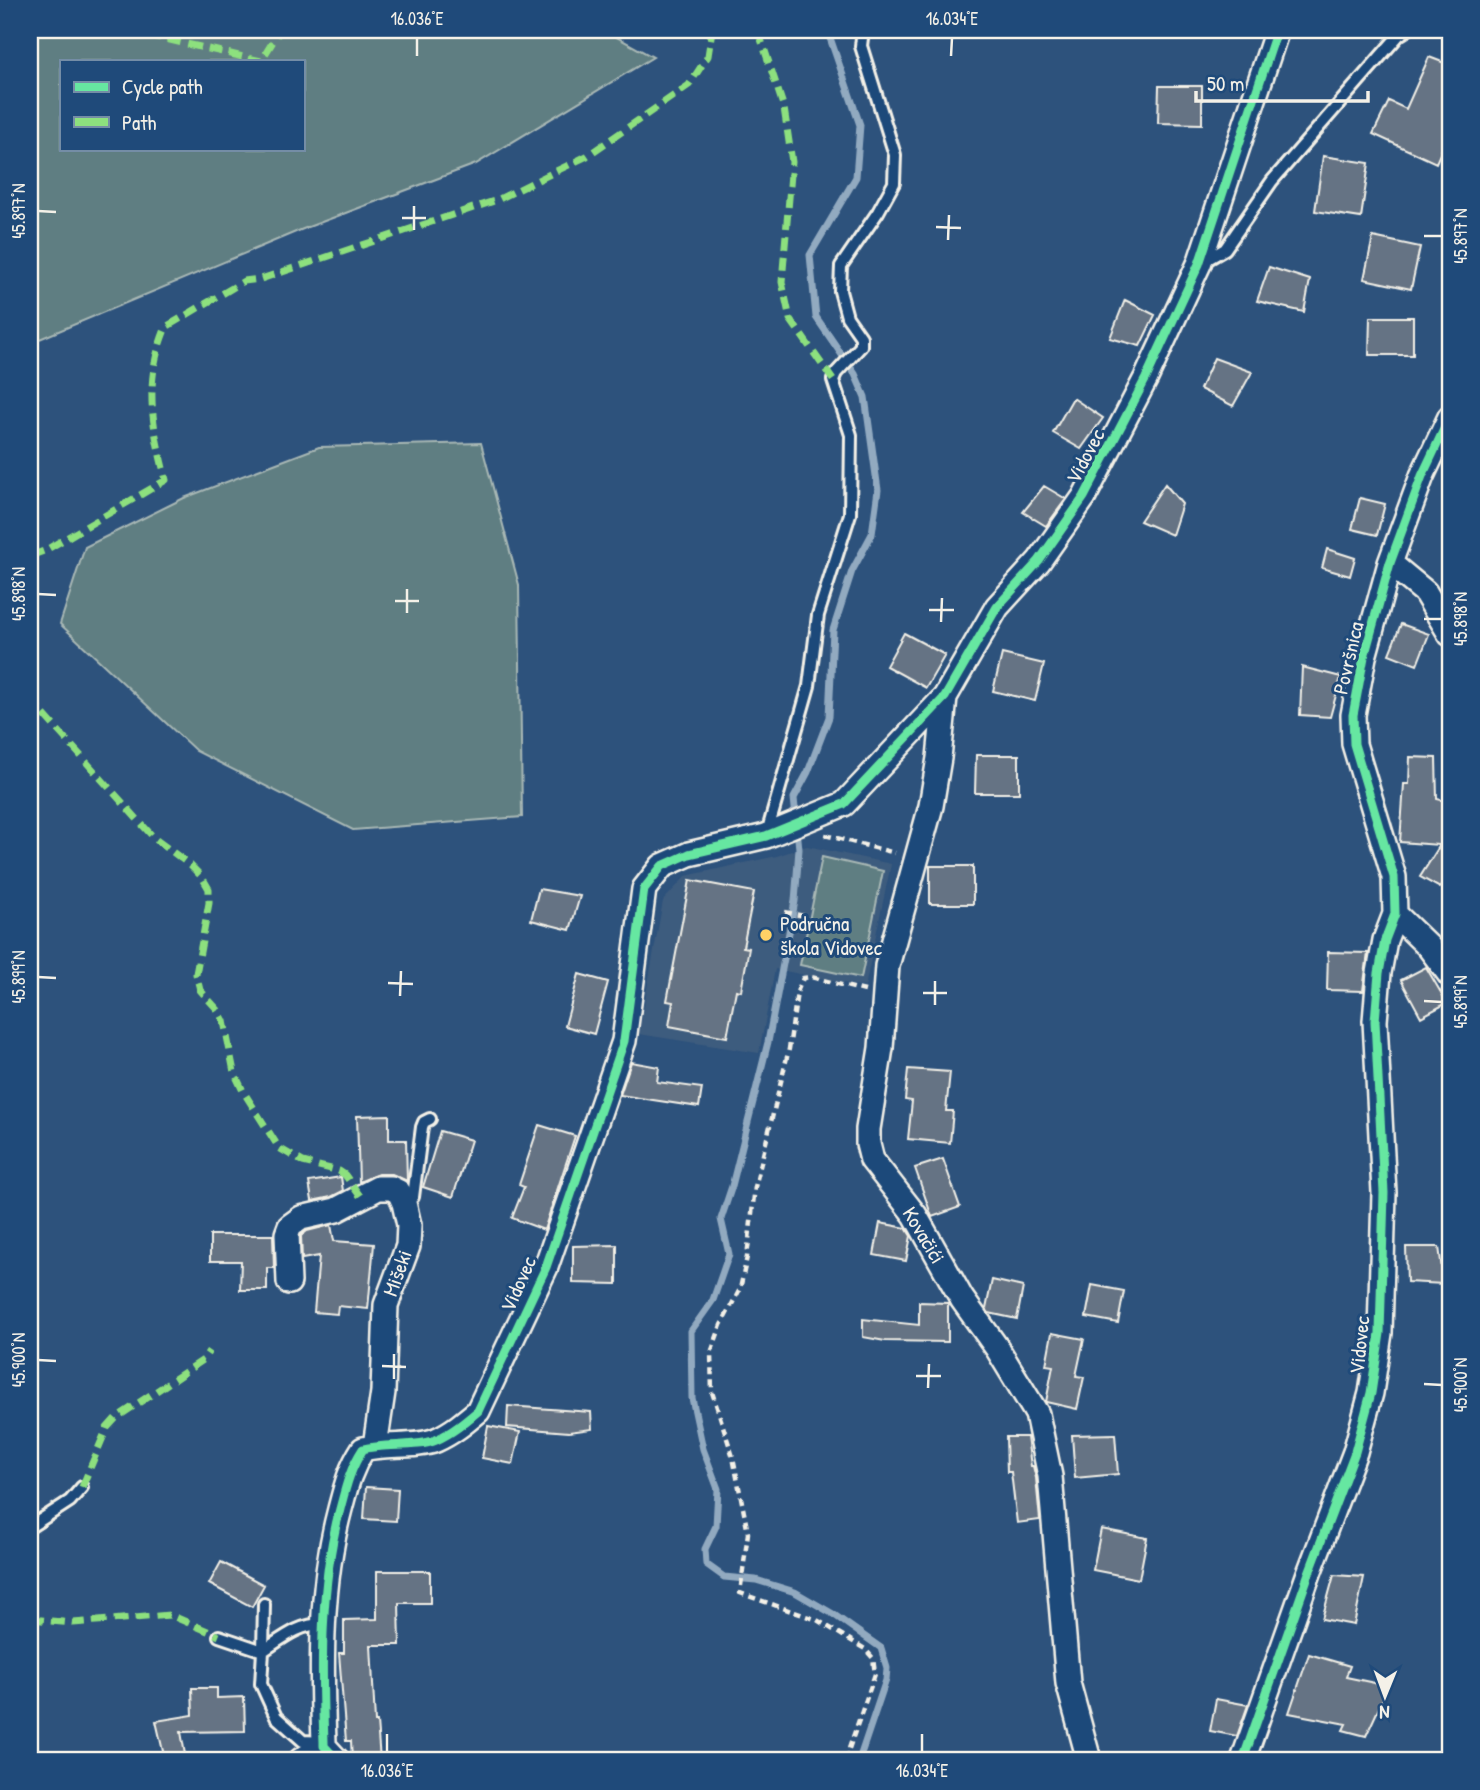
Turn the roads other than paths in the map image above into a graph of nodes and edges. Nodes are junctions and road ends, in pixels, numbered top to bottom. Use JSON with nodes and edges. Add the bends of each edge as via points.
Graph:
{"nodes":[{"id":1,"x":863,"y":30,"type":"edge"},
{"id":2,"x":1277,"y":30,"type":"edge"},
{"id":3,"x":1407,"y":30,"type":"edge"},
{"id":4,"x":1199,"y":264,"type":"junction"},
{"id":5,"x":1450,"y":417,"type":"edge"},
{"id":6,"x":1390,"y":563,"type":"junction"},
{"id":7,"x":1450,"y":634,"type":"edge"},
{"id":8,"x":945,"y":697,"type":"junction"},
{"id":9,"x":793,"y":826,"type":"junction"},
{"id":10,"x":1395,"y":914,"type":"junction"},
{"id":11,"x":1450,"y":975,"type":"edge"},
{"id":12,"x":430,"y":1119,"type":"dead end"},
{"id":13,"x":404,"y":1203,"type":"junction"},
{"id":14,"x":289,"y":1282,"type":"dead end"},
{"id":15,"x":375,"y":1446,"type":"junction"},
{"id":16,"x":82,"y":1487,"type":"dead end"},
{"id":17,"x":30,"y":1527,"type":"edge"},
{"id":18,"x":264,"y":1604,"type":"dead end"},
{"id":19,"x":323,"y":1624,"type":"junction"},
{"id":20,"x":219,"y":1636,"type":"dead end"},
{"id":21,"x":263,"y":1651,"type":"junction"},
{"id":22,"x":328,"y":1749,"type":"edge"},
{"id":23,"x":301,"y":1760,"type":"edge"},
{"id":24,"x":1089,"y":1760,"type":"edge"},
{"id":25,"x":1243,"y":1760,"type":"edge"}],
"edges":[{"from":1,"to":9,"type":"lane","via":[[861,46],[895,155],[894,183],[841,266],[840,290],[847,317],[861,337],[861,346],[833,380],[851,435],[850,514],[818,615]]},
{"from":2,"to":4,"type":"street","name":"Vidovec"},
{"from":3,"to":4,"type":"lane","via":[[1272,181],[1225,249]]},
{"from":4,"to":8,"type":"street","name":"Vidovec","via":[[1084,497],[1039,561],[997,607]]},
{"from":5,"to":6,"type":"street","name":"Površnica"},
{"from":6,"to":7,"type":"street","via":[[1425,592]]},
{"from":6,"to":10,"type":"street","name":"Površnica","via":[[1353,715],[1354,744],[1394,877]]},
{"from":8,"to":9,"type":"street","name":"Vidovec","via":[[844,804]]},
{"from":8,"to":24,"type":"street","name":"Kovačići","via":[[930,806],[887,966],[881,1048],[868,1129],[872,1160],[915,1215],[962,1299],[1037,1414],[1049,1476],[1068,1683]]},
{"from":9,"to":15,"type":"street","name":"Vidovec","via":[[688,854],[662,866],[644,889],[624,1041],[546,1267],[478,1411],[434,1441]]},
{"from":10,"to":11,"type":"street"},
{"from":10,"to":25,"type":"street","name":"Vidovec","via":[[1385,940],[1375,1021],[1384,1194],[1380,1333],[1370,1393],[1355,1452]]},
{"from":12,"to":13,"type":"lane","via":[[422,1127],[412,1197]]},
{"from":13,"to":14,"type":"street","via":[[399,1192],[378,1188],[336,1210],[301,1218],[287,1234]]},
{"from":13,"to":15,"type":"street","name":"Mišeki","via":[[408,1246],[386,1305],[383,1392]]},
{"from":15,"to":19,"type":"street","via":[[363,1449],[351,1467],[330,1545]]},
{"from":16,"to":17,"type":"lane","via":[[70,1501]]},
{"from":18,"to":21,"type":"lane"},
{"from":19,"to":21,"type":"lane","via":[[295,1629]]},
{"from":19,"to":22,"type":"street"},
{"from":20,"to":21,"type":"lane"},
{"from":21,"to":22,"type":"lane","via":[[261,1684],[276,1717],[303,1741]]},
{"from":22,"to":23,"type":"street"}]}
